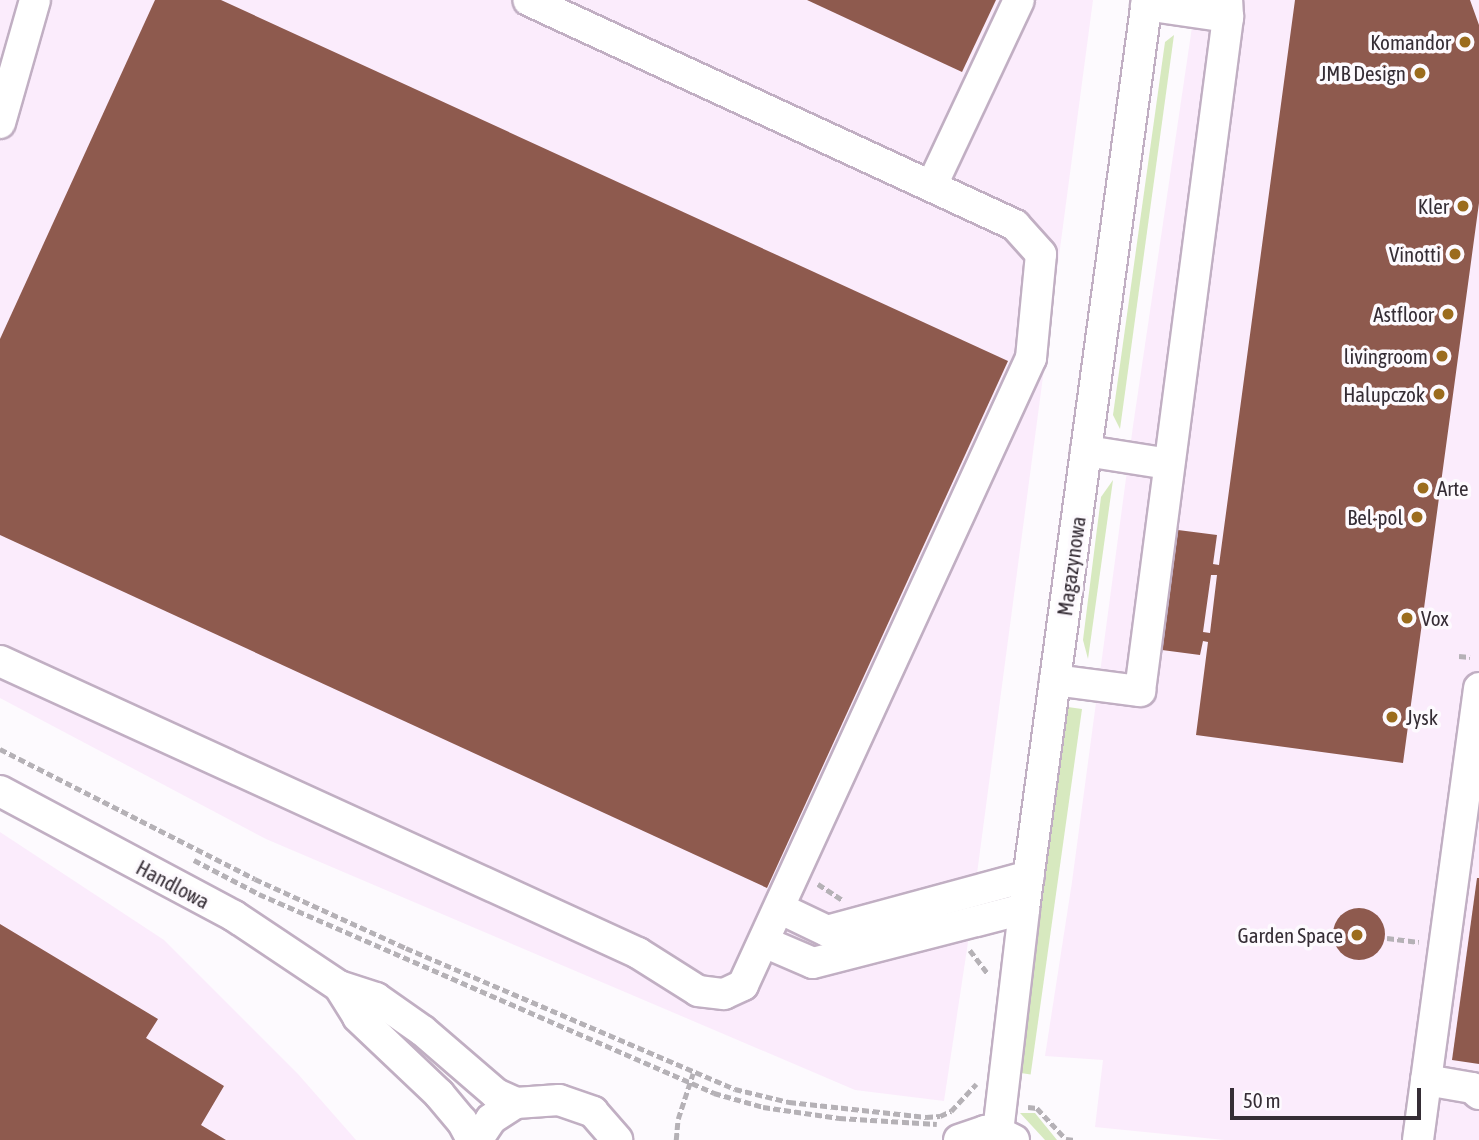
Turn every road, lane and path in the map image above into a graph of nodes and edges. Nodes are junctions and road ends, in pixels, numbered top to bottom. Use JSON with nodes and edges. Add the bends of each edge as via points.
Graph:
{"nodes":[{"id":1,"x":35,"y":0,"type":"edge"},
{"id":2,"x":528,"y":0,"type":"edge"},
{"id":3,"x":1019,"y":0,"type":"edge"},
{"id":4,"x":1146,"y":3,"type":"edge"},
{"id":5,"x":1227,"y":8,"type":"edge"},
{"id":6,"x":0,"y":124,"type":"edge"},
{"id":7,"x":932,"y":185,"type":"junction"},
{"id":8,"x":1086,"y":451,"type":"junction"},
{"id":9,"x":1169,"y":464,"type":"junction"},
{"id":10,"x":1459,"y":656,"type":"dead end"},
{"id":11,"x":1470,"y":657,"type":"dead end"},
{"id":12,"x":0,"y":661,"type":"edge"},
{"id":13,"x":1055,"y":680,"type":"junction"},
{"id":14,"x":1479,"y":688,"type":"edge"},
{"id":15,"x":0,"y":749,"type":"edge"},
{"id":16,"x":0,"y":791,"type":"edge"},
{"id":17,"x":1469,"y":837,"type":"edge"},
{"id":18,"x":186,"y":856,"type":"dead end"},
{"id":19,"x":1029,"y":876,"type":"junction"},
{"id":20,"x":816,"y":879,"type":"dead end"},
{"id":21,"x":853,"y":906,"type":"dead end"},
{"id":22,"x":779,"y":908,"type":"junction"},
{"id":23,"x":1024,"y":909,"type":"junction"},
{"id":24,"x":764,"y":942,"type":"junction"},
{"id":25,"x":969,"y":948,"type":"dead end"},
{"id":26,"x":993,"y":980,"type":"dead end"},
{"id":27,"x":339,"y":986,"type":"junction"},
{"id":28,"x":692,"y":1073,"type":"junction"},
{"id":29,"x":1426,"y":1080,"type":"junction"},
{"id":30,"x":979,"y":1081,"type":"dead end"},
{"id":31,"x":688,"y":1082,"type":"junction"},
{"id":32,"x":1479,"y":1094,"type":"edge"},
{"id":33,"x":516,"y":1103,"type":"junction"},
{"id":34,"x":1020,"y":1106,"type":"dead end"},
{"id":35,"x":958,"y":1128,"type":"edge"},
{"id":36,"x":1006,"y":1136,"type":"edge"},
{"id":37,"x":475,"y":1140,"type":"edge"},
{"id":38,"x":617,"y":1140,"type":"edge"},
{"id":39,"x":676,"y":1140,"type":"edge"},
{"id":40,"x":1075,"y":1140,"type":"edge"},
{"id":41,"x":1418,"y":1140,"type":"edge"}],
"edges":[{"from":1,"to":6,"type":"street"},
{"from":2,"to":7,"type":"street"},
{"from":3,"to":7,"type":"street"},
{"from":4,"to":5,"type":"street"},
{"from":4,"to":8,"type":"street","name":"Magazynowa"},
{"from":5,"to":9,"type":"street"},
{"from":7,"to":22,"type":"street","via":[[1015,225],[1041,254],[1031,358]]},
{"from":8,"to":9,"type":"street"},
{"from":8,"to":13,"type":"street","name":"Magazynowa"},
{"from":9,"to":13,"type":"street","via":[[1140,691]]},
{"from":10,"to":11,"type":"path"},
{"from":12,"to":24,"type":"street","via":[[638,953],[698,991],[724,994],[743,985]]},
{"from":13,"to":19,"type":"street","name":"Magazynowa"},
{"from":14,"to":17,"type":"street"},
{"from":15,"to":28,"type":"path","via":[[255,879]]},
{"from":16,"to":27,"type":"street","name":"Handlowa","via":[[234,916]]},
{"from":17,"to":29,"type":"street"},
{"from":18,"to":31,"type":"path","via":[[259,894]]},
{"from":19,"to":22,"type":"street","via":[[827,930]]},
{"from":19,"to":23,"type":"street","name":"Magazynowa"},
{"from":20,"to":21,"type":"path","via":[[819,886]]},
{"from":22,"to":24,"type":"street"},
{"from":23,"to":24,"type":"street","via":[[813,963]]},
{"from":23,"to":36,"type":"street","name":"Magazynowa"},
{"from":25,"to":26,"type":"path"},
{"from":27,"to":33,"type":"street","name":"Handlowa","via":[[376,998],[423,1031],[496,1094]]},
{"from":27,"to":37,"type":"street","name":"Handlowa","via":[[358,1017],[439,1094]]},
{"from":28,"to":30,"type":"path","via":[[789,1102],[926,1117],[951,1111]]},
{"from":28,"to":31,"type":"path"},
{"from":29,"to":32,"type":"street","via":[[1472,1088]]},
{"from":29,"to":41,"type":"street"},
{"from":31,"to":35,"type":"path","via":[[763,1107]]},
{"from":31,"to":39,"type":"path"},
{"from":33,"to":37,"type":"street","via":[[491,1119]]},
{"from":33,"to":38,"type":"street","via":[[559,1100],[576,1105],[593,1112]]},
{"from":34,"to":40,"type":"path","via":[[1037,1108],[1066,1139]]},
{"from":35,"to":36,"type":"street"}]}
